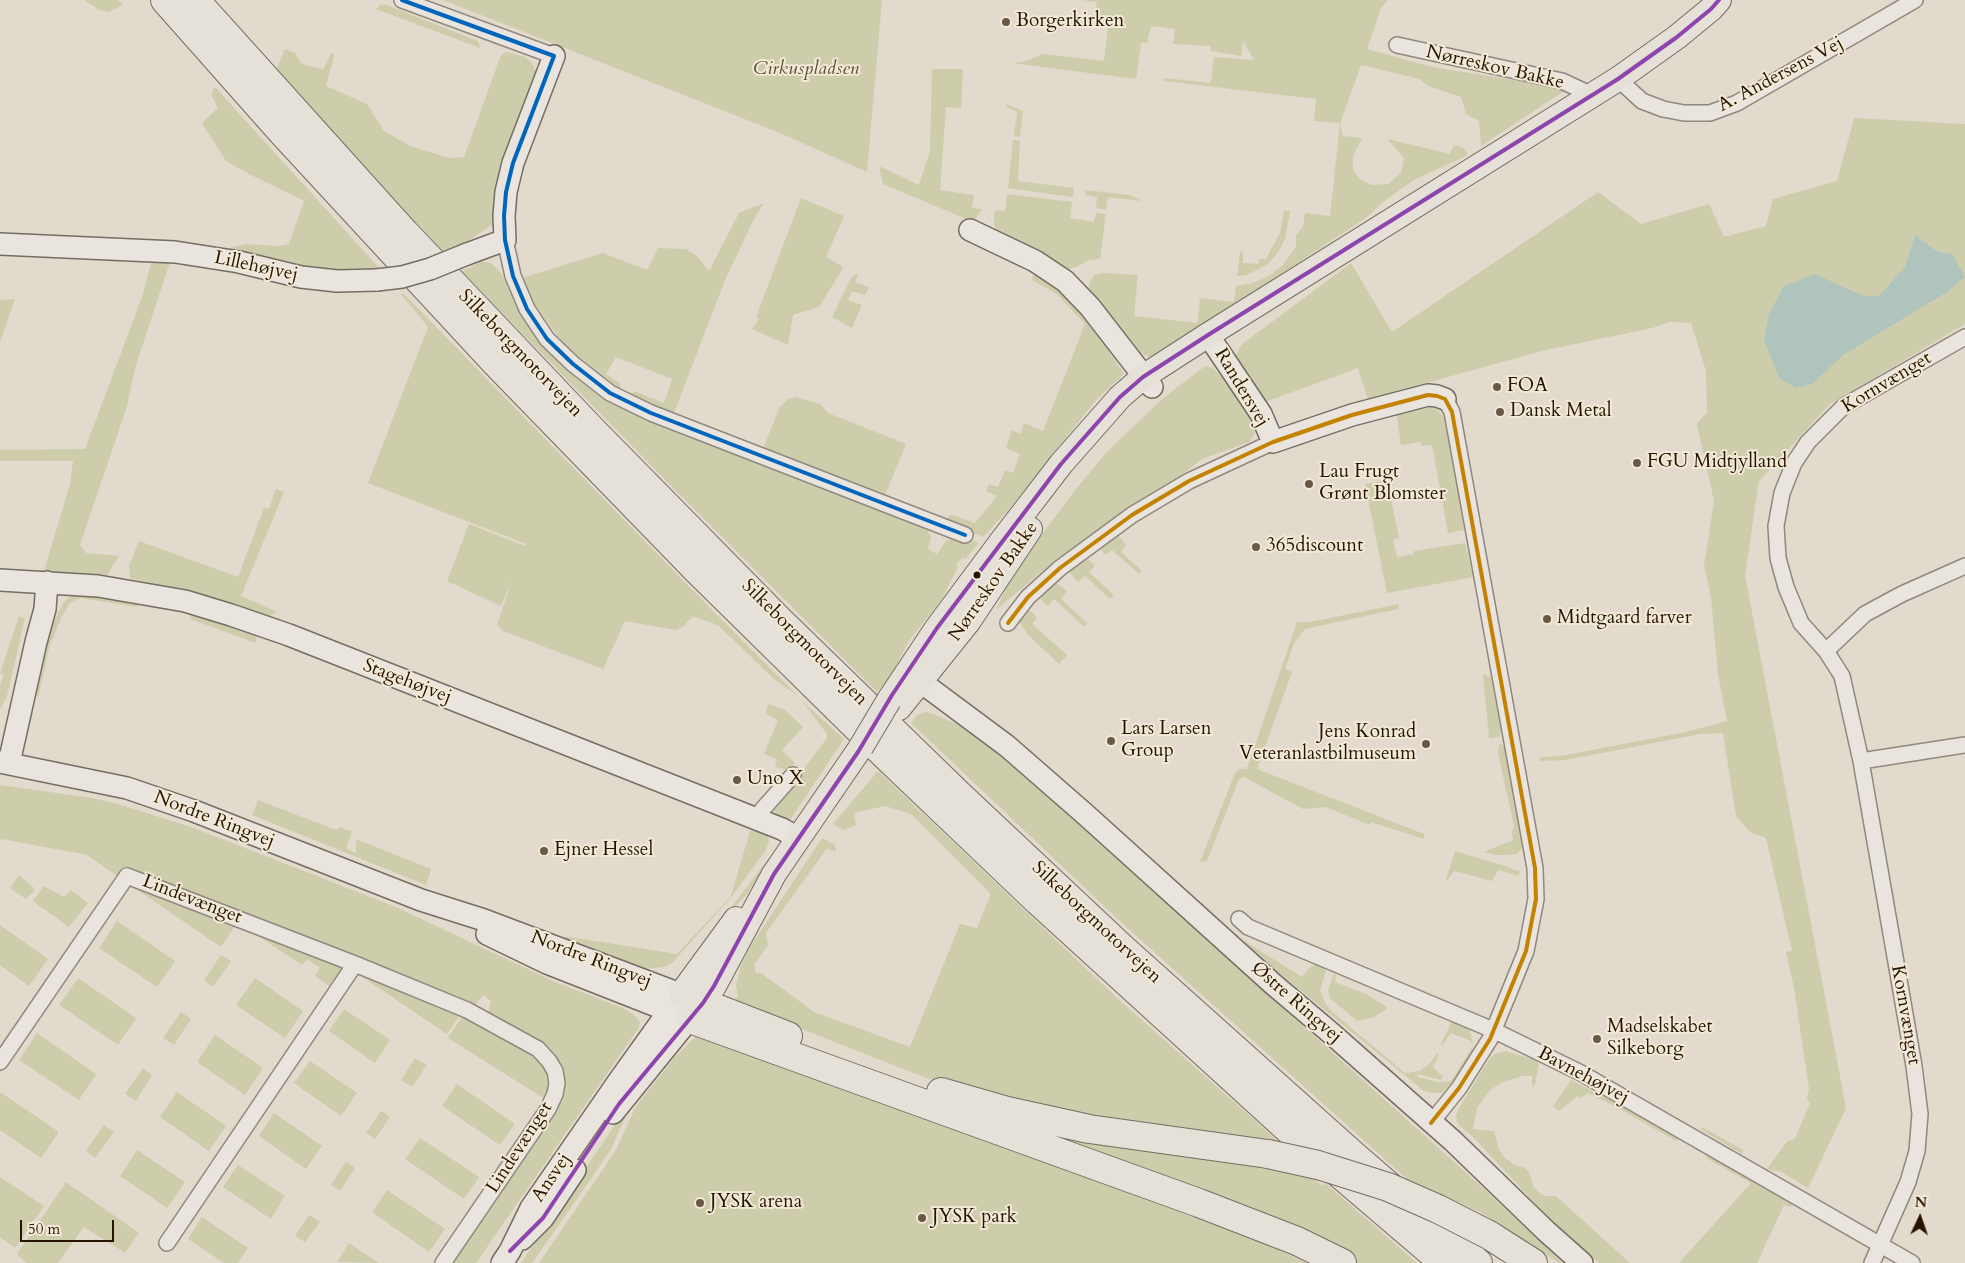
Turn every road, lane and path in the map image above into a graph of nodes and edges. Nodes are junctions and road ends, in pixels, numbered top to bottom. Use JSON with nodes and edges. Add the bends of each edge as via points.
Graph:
{"nodes":[{"id":1,"x":165,"y":0,"type":"edge"},
{"id":2,"x":195,"y":0,"type":"edge"},
{"id":3,"x":402,"y":0,"type":"edge"},
{"id":4,"x":1719,"y":0,"type":"edge"},
{"id":5,"x":1915,"y":0,"type":"edge"},
{"id":6,"x":1396,"y":45,"type":"dead end"},
{"id":7,"x":554,"y":56,"type":"joint"},
{"id":8,"x":1618,"y":78,"type":"junction"},
{"id":9,"x":1592,"y":95,"type":"junction"},
{"id":10,"x":970,"y":230,"type":"dead end"},
{"id":11,"x":505,"y":240,"type":"junction"},
{"id":12,"x":0,"y":244,"type":"edge"},
{"id":13,"x":1965,"y":337,"type":"edge"},
{"id":14,"x":1213,"y":341,"type":"junction"},
{"id":15,"x":1148,"y":382,"type":"junction"},
{"id":16,"x":1445,"y":400,"type":"joint"},
{"id":17,"x":1273,"y":442,"type":"junction"},
{"id":18,"x":965,"y":535,"type":"dead end"},
{"id":19,"x":1965,"y":566,"type":"edge"},
{"id":20,"x":0,"y":580,"type":"edge"},
{"id":21,"x":48,"y":582,"type":"junction"},
{"id":22,"x":1008,"y":623,"type":"dead end"},
{"id":23,"x":1826,"y":651,"type":"junction"},
{"id":24,"x":921,"y":672,"type":"junction"},
{"id":25,"x":1965,"y":745,"type":"edge"},
{"id":26,"x":1861,"y":761,"type":"junction"},
{"id":27,"x":5,"y":763,"type":"edge"},
{"id":28,"x":793,"y":775,"type":"dead end"},
{"id":29,"x":757,"y":819,"type":"junction"},
{"id":30,"x":798,"y":838,"type":"junction"},
{"id":31,"x":421,"y":900,"type":"junction"},
{"id":32,"x":1239,"y":919,"type":"dead end"},
{"id":33,"x":355,"y":964,"type":"junction"},
{"id":34,"x":686,"y":1007,"type":"junction"},
{"id":35,"x":1493,"y":1030,"type":"junction"},
{"id":36,"x":0,"y":1062,"type":"edge"},
{"id":37,"x":1431,"y":1123,"type":"junction"},
{"id":38,"x":167,"y":1243,"type":"dead end"},
{"id":39,"x":1881,"y":1245,"type":"junction"},
{"id":40,"x":506,"y":1257,"type":"edge"},
{"id":41,"x":443,"y":1263,"type":"edge"},
{"id":42,"x":1342,"y":1263,"type":"edge"},
{"id":43,"x":1444,"y":1263,"type":"edge"},
{"id":44,"x":1478,"y":1263,"type":"edge"},
{"id":45,"x":1532,"y":1263,"type":"edge"},
{"id":46,"x":1582,"y":1263,"type":"edge"},
{"id":47,"x":1872,"y":1263,"type":"edge"},
{"id":48,"x":1912,"y":1263,"type":"edge"}],
"edges":[{"from":1,"to":43,"type":"highway","name":"Silkeborgmotorvejen","via":[[489,355],[780,652],[1038,901],[1299,1139]]},
{"from":2,"to":44,"type":"highway","name":"Silkeborgmotorvejen","via":[[405,233],[779,620],[1131,957]]},
{"from":3,"to":7,"type":"street"},
{"from":4,"to":8,"type":"main road","name":"Nørreskov Bakke","via":[[1677,37]]},
{"from":5,"to":8,"type":"street","name":"A. Andersens Vej","via":[[1737,103],[1710,113],[1663,109],[1642,101]]},
{"from":6,"to":9,"type":"street","name":"Nørreskov Bakke","via":[[1562,81]]},
{"from":7,"to":11,"type":"street","via":[[511,170],[506,192]]},
{"from":8,"to":9,"type":"main road","name":"Nørreskov Bakke"},
{"from":9,"to":14,"type":"main road","name":"Nørreskov Bakke","via":[[1329,260]]},
{"from":10,"to":15,"type":"street","via":[[1035,262],[1065,281],[1090,307]]},
{"from":11,"to":12,"type":"street","name":"Lillehøjvej","bridge":true,"via":[[402,277],[337,281],[300,277],[238,262],[175,252]]},
{"from":11,"to":18,"type":"street","via":[[513,276],[547,339],[610,393],[651,413]]},
{"from":13,"to":23,"type":"street","name":"Kornvænget","via":[[1844,406],[1808,442],[1794,463],[1782,493],[1776,526],[1778,558],[1801,623]]},
{"from":14,"to":15,"type":"main road","name":"Nørreskov Bakke"},
{"from":14,"to":17,"type":"street","name":"Randersvej","via":[[1262,414]]},
{"from":15,"to":24,"type":"main road","name":"Nørreskov Bakke","via":[[1063,483],[968,622]]},
{"from":15,"to":24,"type":"main road","name":"Nørreskov Bakke","via":[[1120,396],[1048,482],[958,600]]},
{"from":16,"to":17,"type":"street","name":"Randersvej","via":[[1428,395],[1352,415]]},
{"from":16,"to":35,"type":"street","via":[[1452,412],[1535,868],[1536,899],[1526,951]]},
{"from":17,"to":22,"type":"street","name":"Randersvej","via":[[1189,481],[1132,515],[1060,568],[1028,597]]},
{"from":19,"to":23,"type":"street","via":[[1865,614]]},
{"from":20,"to":21,"type":"street","name":"Stagehøjvej"},
{"from":21,"to":27,"type":"street","via":[[45,608]]},
{"from":21,"to":29,"type":"street","name":"Stagehøjvej","via":[[147,594],[231,614]]},
{"from":23,"to":26,"type":"street","name":"Kornvænget","via":[[1842,676]]},
{"from":24,"to":30,"type":"main road","name":"Nørreskov Bakke","bridge":true,"via":[[859,750]]},
{"from":24,"to":37,"type":"street","name":"Østre Ringvej"},
{"from":25,"to":26,"type":"street"},
{"from":26,"to":39,"type":"street","name":"Kornvænget","via":[[1920,1114],[1913,1167]]},
{"from":27,"to":31,"type":"street","name":"Nordre Ringvej","via":[[127,788]]},
{"from":28,"to":29,"type":"street"},
{"from":29,"to":30,"type":"street","name":"Stagehøjvej"},
{"from":30,"to":34,"type":"main road","name":"Nørreskov Bakke","via":[[774,874],[714,986]]},
{"from":31,"to":34,"type":"street","name":"Nordre Ringvej","via":[[484,920]]},
{"from":31,"to":34,"type":"street","name":"Nordre Ringvej","via":[[547,963]]},
{"from":32,"to":35,"type":"street","name":"Bavnehøjvej","via":[[1248,926]]},
{"from":33,"to":36,"type":"street","name":"Lindevænget","via":[[127,876]]},
{"from":33,"to":38,"type":"street"},
{"from":33,"to":41,"type":"street","name":"Lindevænget","via":[[467,1010],[538,1049],[555,1071],[557,1083],[549,1107]]},
{"from":34,"to":40,"type":"street","name":"Ansvej","via":[[618,1082],[531,1208]]},
{"from":34,"to":42,"type":"highway","via":[[1199,1203]]},
{"from":34,"to":45,"type":"highway","bridge":true,"via":[[798,1048],[961,1098],[1089,1129],[1268,1154],[1318,1165],[1388,1187],[1438,1209],[1489,1235]]},
{"from":35,"to":37,"type":"street","via":[[1459,1088]]},
{"from":35,"to":39,"type":"street","name":"Bavnehøjvej","via":[[1581,1073]]},
{"from":37,"to":46,"type":"street","name":"Østre Ringvej"},
{"from":39,"to":47,"type":"street","name":"Kornvænget"},
{"from":39,"to":48,"type":"street","name":"Bavnehøjvej"}]}
